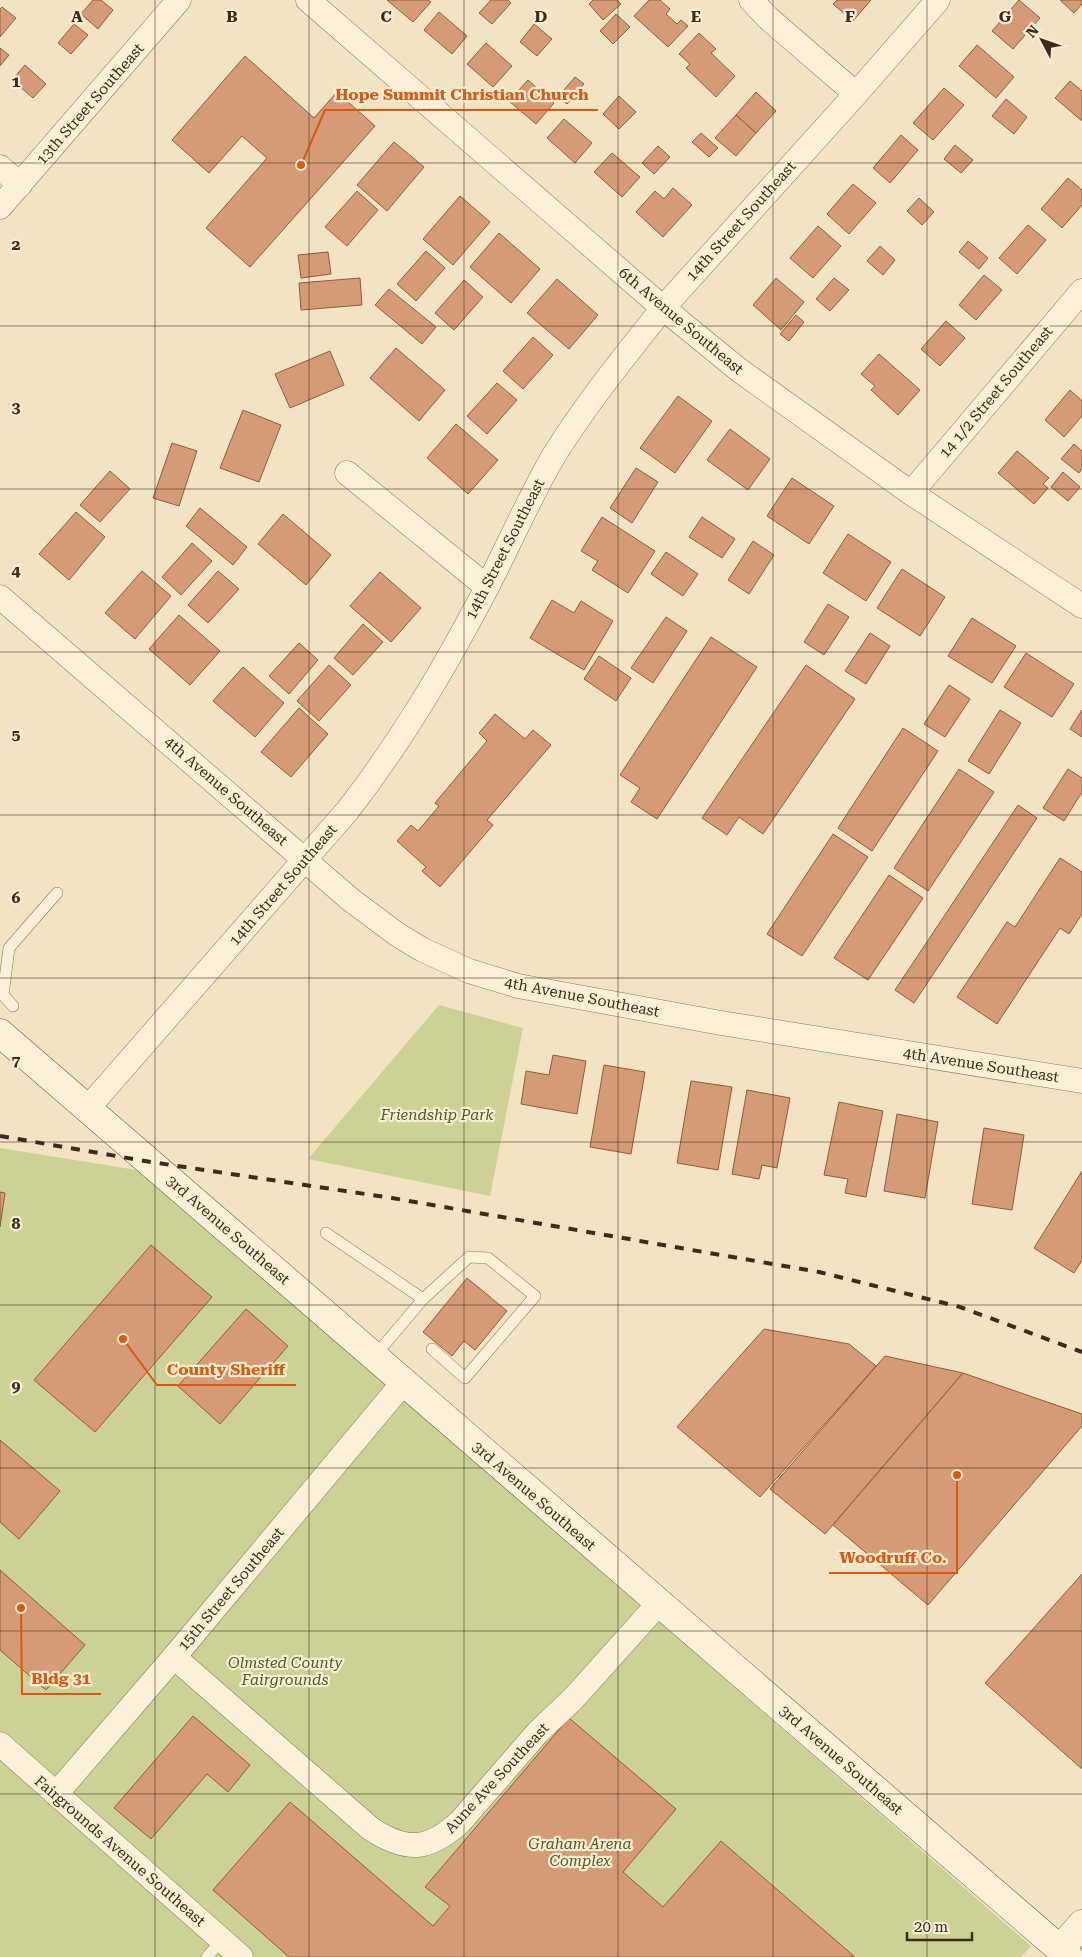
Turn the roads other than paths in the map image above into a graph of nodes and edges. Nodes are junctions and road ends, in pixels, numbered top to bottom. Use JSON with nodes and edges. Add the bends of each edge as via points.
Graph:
{"nodes":[{"id":1,"x":179,"y":0,"type":"edge"},
{"id":2,"x":308,"y":0,"type":"edge"},
{"id":3,"x":750,"y":0,"type":"edge"},
{"id":4,"x":938,"y":0,"type":"edge"},
{"id":5,"x":856,"y":94,"type":"junction"},
{"id":6,"x":0,"y":167,"type":"edge"},
{"id":7,"x":20,"y":185,"type":"junction"},
{"id":8,"x":0,"y":207,"type":"edge"},
{"id":9,"x":1082,"y":291,"type":"edge"},
{"id":10,"x":663,"y":308,"type":"junction"},
{"id":11,"x":347,"y":474,"type":"dead end"},
{"id":12,"x":911,"y":493,"type":"junction"},
{"id":13,"x":486,"y":587,"type":"junction"},
{"id":14,"x":0,"y":597,"type":"edge"},
{"id":15,"x":1082,"y":606,"type":"edge"},
{"id":16,"x":304,"y":859,"type":"junction"},
{"id":17,"x":56,"y":893,"type":"dead end"},
{"id":18,"x":13,"y":1006,"type":"dead end"},
{"id":19,"x":0,"y":1032,"type":"edge"},
{"id":20,"x":1082,"y":1081,"type":"edge"},
{"id":21,"x":88,"y":1108,"type":"junction"},
{"id":22,"x":326,"y":1233,"type":"dead end"},
{"id":23,"x":423,"y":1300,"type":"junction"},
{"id":24,"x":432,"y":1349,"type":"dead end"},
{"id":25,"x":374,"y":1357,"type":"junction"},
{"id":26,"x":403,"y":1383,"type":"junction"},
{"id":27,"x":659,"y":1603,"type":"junction"},
{"id":28,"x":174,"y":1657,"type":"junction"},
{"id":29,"x":0,"y":1744,"type":"edge"},
{"id":30,"x":56,"y":1794,"type":"junction"},
{"id":31,"x":1082,"y":1924,"type":"edge"},
{"id":32,"x":214,"y":1949,"type":"edge"},
{"id":33,"x":1061,"y":1954,"type":"edge"},
{"id":34,"x":241,"y":1957,"type":"edge"}],
"edges":[{"from":1,"to":7,"type":"street","name":"13th Street Southeast"},
{"from":2,"to":10,"type":"street","name":"6th Avenue Southeast"},
{"from":3,"to":5,"type":"street"},
{"from":4,"to":5,"type":"street","name":"14th Street Southeast"},
{"from":5,"to":10,"type":"street","name":"14th Street Southeast"},
{"from":6,"to":7,"type":"street"},
{"from":7,"to":8,"type":"street","name":"13th Street Southeast"},
{"from":9,"to":12,"type":"street","name":"14 1/2 Street Southeast"},
{"from":10,"to":12,"type":"street","name":"6th Avenue Southeast","via":[[739,370]]},
{"from":10,"to":13,"type":"street","name":"14th Street Southeast","via":[[554,456]]},
{"from":11,"to":13,"type":"street"},
{"from":12,"to":15,"type":"street","name":"6th Avenue Southeast"},
{"from":13,"to":16,"type":"street","name":"14th Street Southeast","via":[[406,730],[348,810]]},
{"from":14,"to":16,"type":"street","name":"4th Avenue Southeast"},
{"from":16,"to":20,"type":"street","name":"4th Avenue Southeast","via":[[398,935],[453,965],[518,986],[721,1023]]},
{"from":16,"to":21,"type":"street","name":"14th Street Southeast"},
{"from":17,"to":18,"type":"lane","via":[[9,948],[3,995]]},
{"from":19,"to":21,"type":"main road","name":"3rd Avenue Southeast"},
{"from":21,"to":25,"type":"main road","name":"3rd Avenue Southeast"},
{"from":22,"to":23,"type":"lane"},
{"from":23,"to":24,"type":"lane","via":[[469,1256],[488,1258],[535,1296],[465,1378]]},
{"from":23,"to":25,"type":"lane"},
{"from":25,"to":26,"type":"main road","name":"3rd Avenue Southeast"},
{"from":26,"to":27,"type":"main road","name":"3rd Avenue Southeast"},
{"from":26,"to":28,"type":"street","name":"15th Street Southeast"},
{"from":27,"to":28,"type":"street","name":"Aune Ave Southeast","via":[[574,1698],[538,1732],[460,1822],[447,1834],[417,1845],[400,1845],[371,1829]]},
{"from":27,"to":33,"type":"main road","name":"3rd Avenue Southeast"},
{"from":28,"to":30,"type":"street","name":"15th Street Southeast"},
{"from":29,"to":30,"type":"street","name":"Fairgrounds Avenue Southeast"},
{"from":30,"to":32,"type":"street","name":"Fairgrounds Avenue Southeast"},
{"from":31,"to":33,"type":"main road"},
{"from":32,"to":34,"type":"street","name":"Fairgrounds Avenue Southeast"}]}
